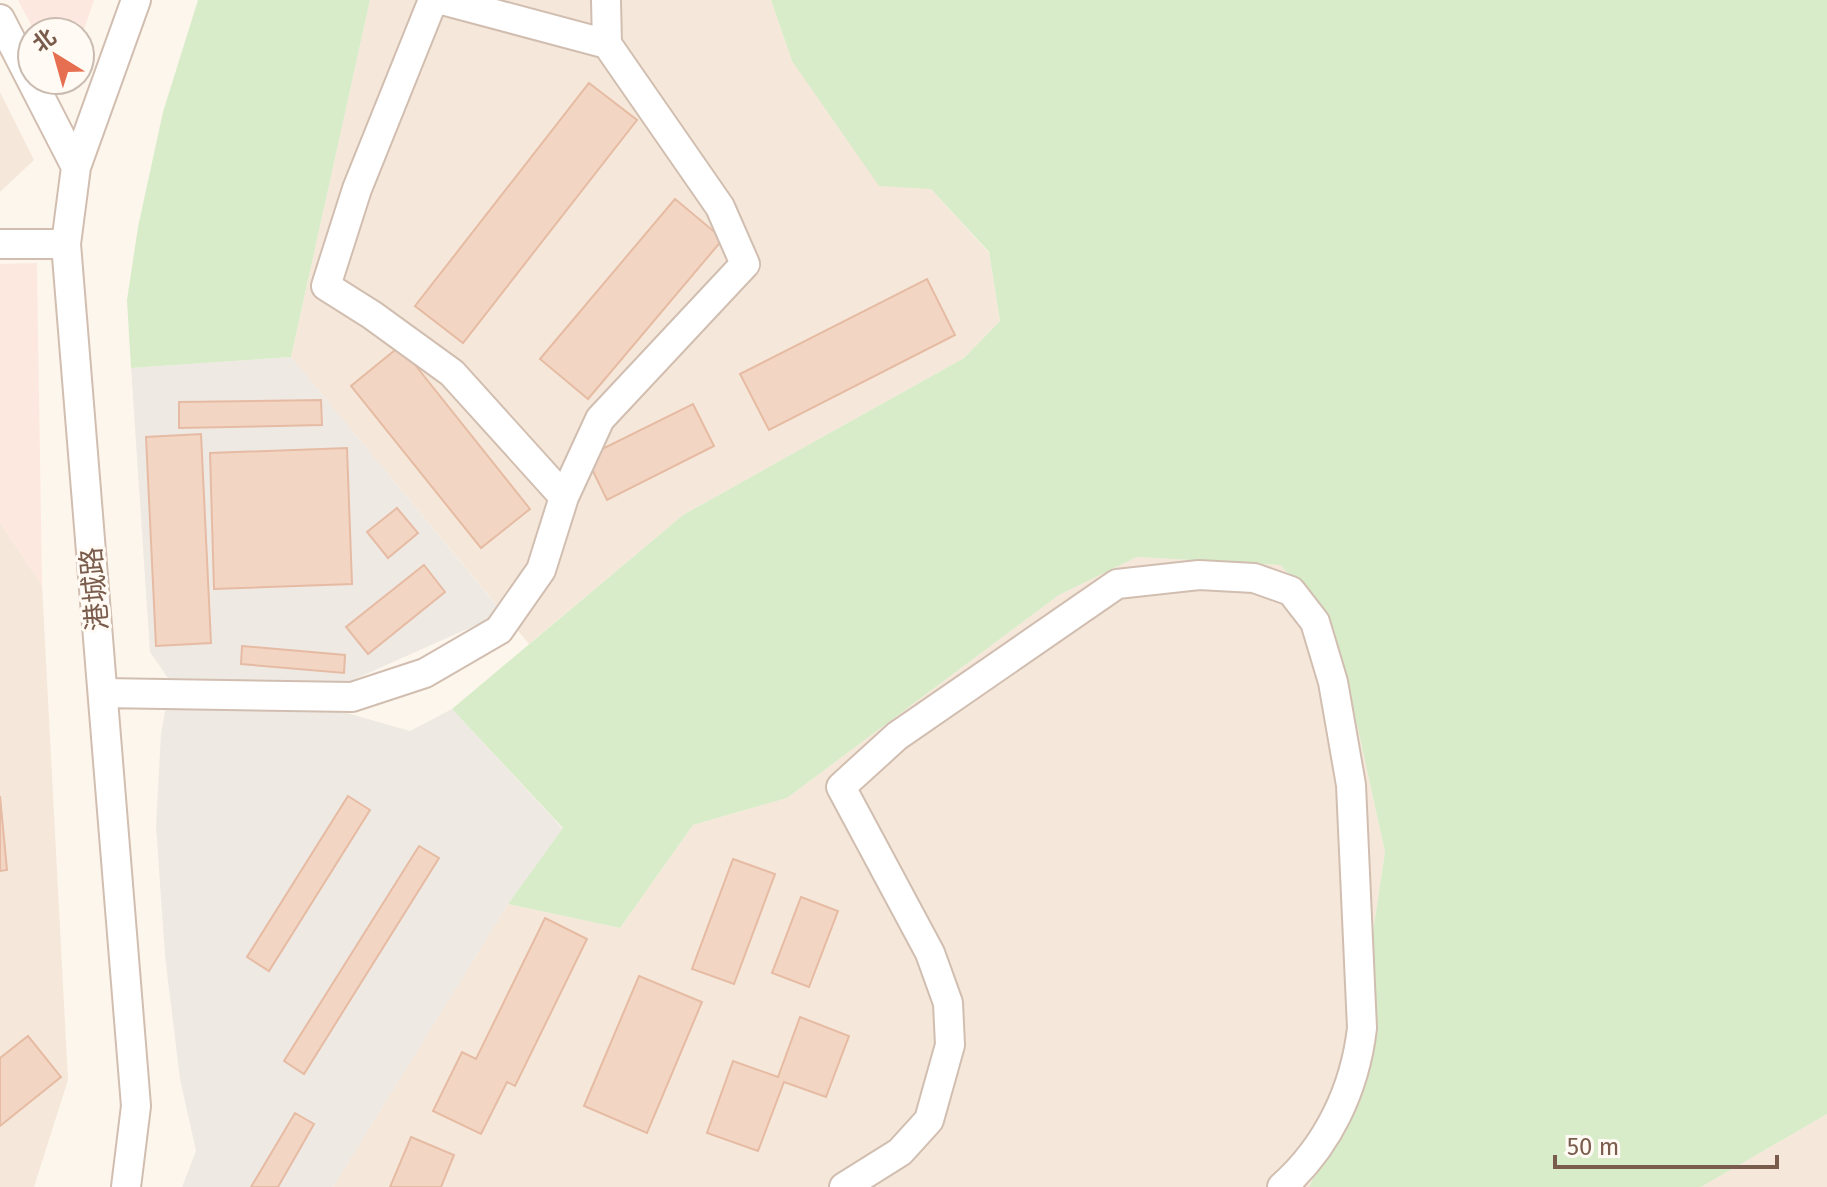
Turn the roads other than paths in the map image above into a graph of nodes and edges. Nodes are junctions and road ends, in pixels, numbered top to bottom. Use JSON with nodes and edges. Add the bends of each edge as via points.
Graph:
{"nodes":[{"id":1,"x":136,"y":0,"type":"edge"},
{"id":2,"x":433,"y":0,"type":"edge"},
{"id":3,"x":442,"y":0,"type":"edge"},
{"id":4,"x":606,"y":0,"type":"edge"},
{"id":5,"x":0,"y":19,"type":"edge"},
{"id":6,"x":607,"y":44,"type":"junction"},
{"id":7,"x":76,"y":167,"type":"junction"},
{"id":8,"x":0,"y":244,"type":"edge"},
{"id":9,"x":66,"y":244,"type":"junction"},
{"id":10,"x":564,"y":497,"type":"junction"},
{"id":11,"x":103,"y":693,"type":"junction"},
{"id":12,"x":126,"y":1187,"type":"edge"},
{"id":13,"x":844,"y":1187,"type":"edge"},
{"id":14,"x":1282,"y":1187,"type":"edge"}],
"edges":[{"from":1,"to":7,"type":"street","name":"港城路"},
{"from":2,"to":10,"type":"street","via":[[357,189],[326,286],[452,373]]},
{"from":3,"to":6,"type":"street"},
{"from":4,"to":6,"type":"street"},
{"from":5,"to":7,"type":"street"},
{"from":6,"to":10,"type":"street","via":[[720,207],[745,264],[600,419]]},
{"from":7,"to":9,"type":"street","name":"港城路"},
{"from":8,"to":9,"type":"street"},
{"from":9,"to":11,"type":"street","name":"港城路"},
{"from":10,"to":11,"type":"street","via":[[541,570],[499,630],[425,673],[352,697]]},
{"from":11,"to":12,"type":"street","name":"港城路","via":[[136,1106]]},
{"from":13,"to":14,"type":"street","via":[[900,1152],[929,1120],[950,1045],[948,1003],[930,953],[841,787],[897,736],[1117,584],[1199,575],[1254,578],[1291,591],[1315,622],[1333,682],[1351,785],[1359,1058],[1344,1102],[1320,1144]]}]}
